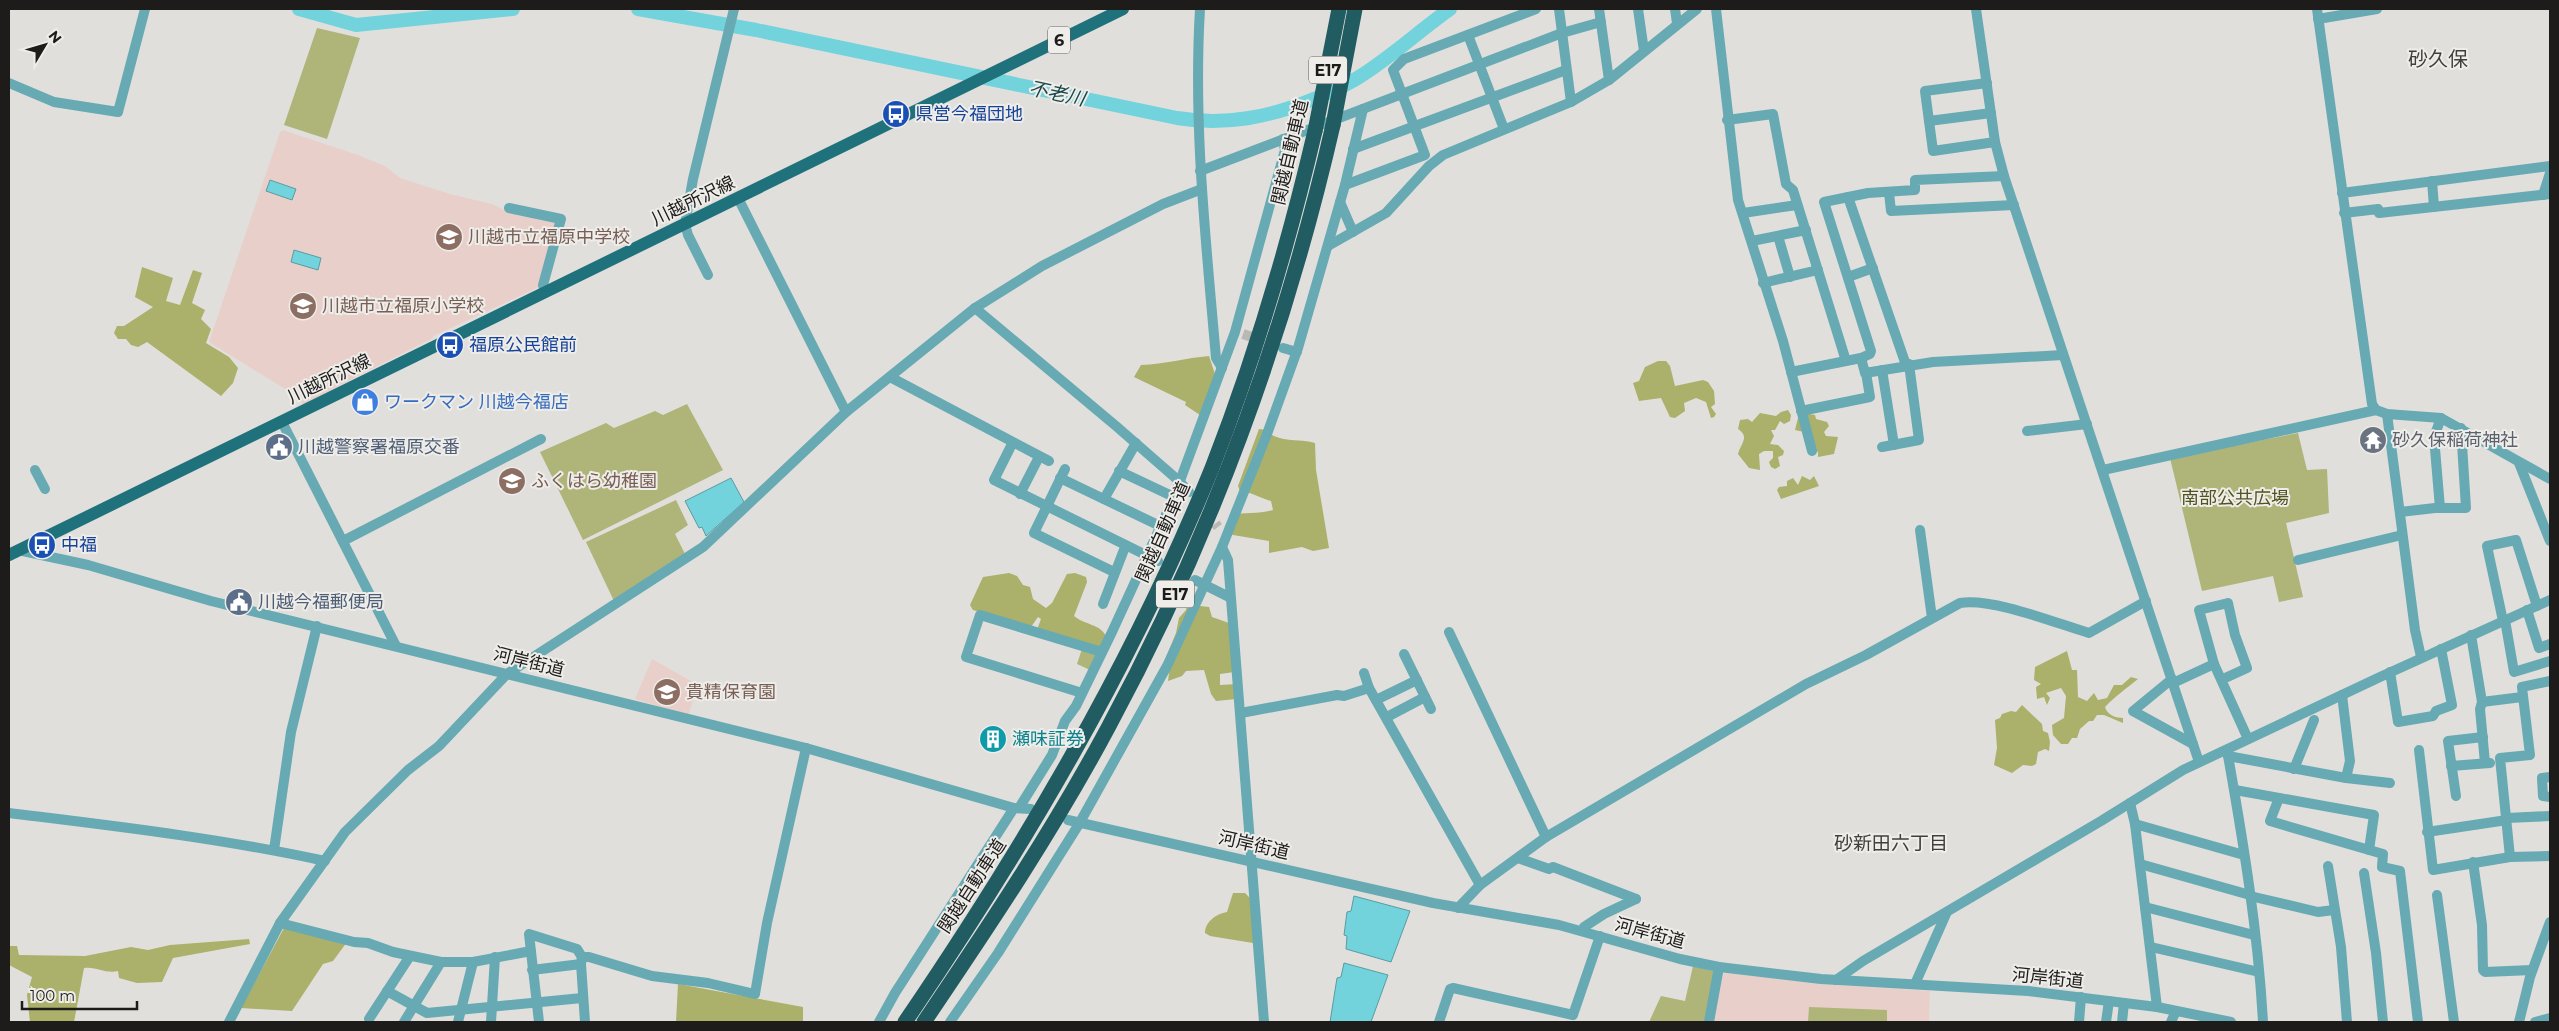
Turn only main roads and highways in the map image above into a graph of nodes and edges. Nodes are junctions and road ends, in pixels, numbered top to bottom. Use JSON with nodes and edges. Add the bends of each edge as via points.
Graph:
{"nodes":[{"id":1,"x":1122,"y":9,"type":"edge"},
{"id":2,"x":1339,"y":9,"type":"edge"},
{"id":3,"x":1355,"y":9,"type":"edge"},
{"id":4,"x":13,"y":552,"type":"edge"},
{"id":5,"x":905,"y":1022,"type":"edge"},
{"id":6,"x":924,"y":1022,"type":"edge"}],
"edges":[{"from":1,"to":4,"type":"main road","name":"川越所沢線","number":"6"},
{"from":2,"to":5,"type":"highway","name":"関越自動車道","number":"E17","bridge":true,"via":[[1315,131],[1274,290],[1212,467],[1177,550],[1080,742],[999,879]]},
{"from":3,"to":6,"type":"highway","name":"関越自動車道","number":"E17","bridge":true,"via":[[1333,125],[1309,224],[1263,375],[1192,557],[1151,645],[1077,783]]}]}
